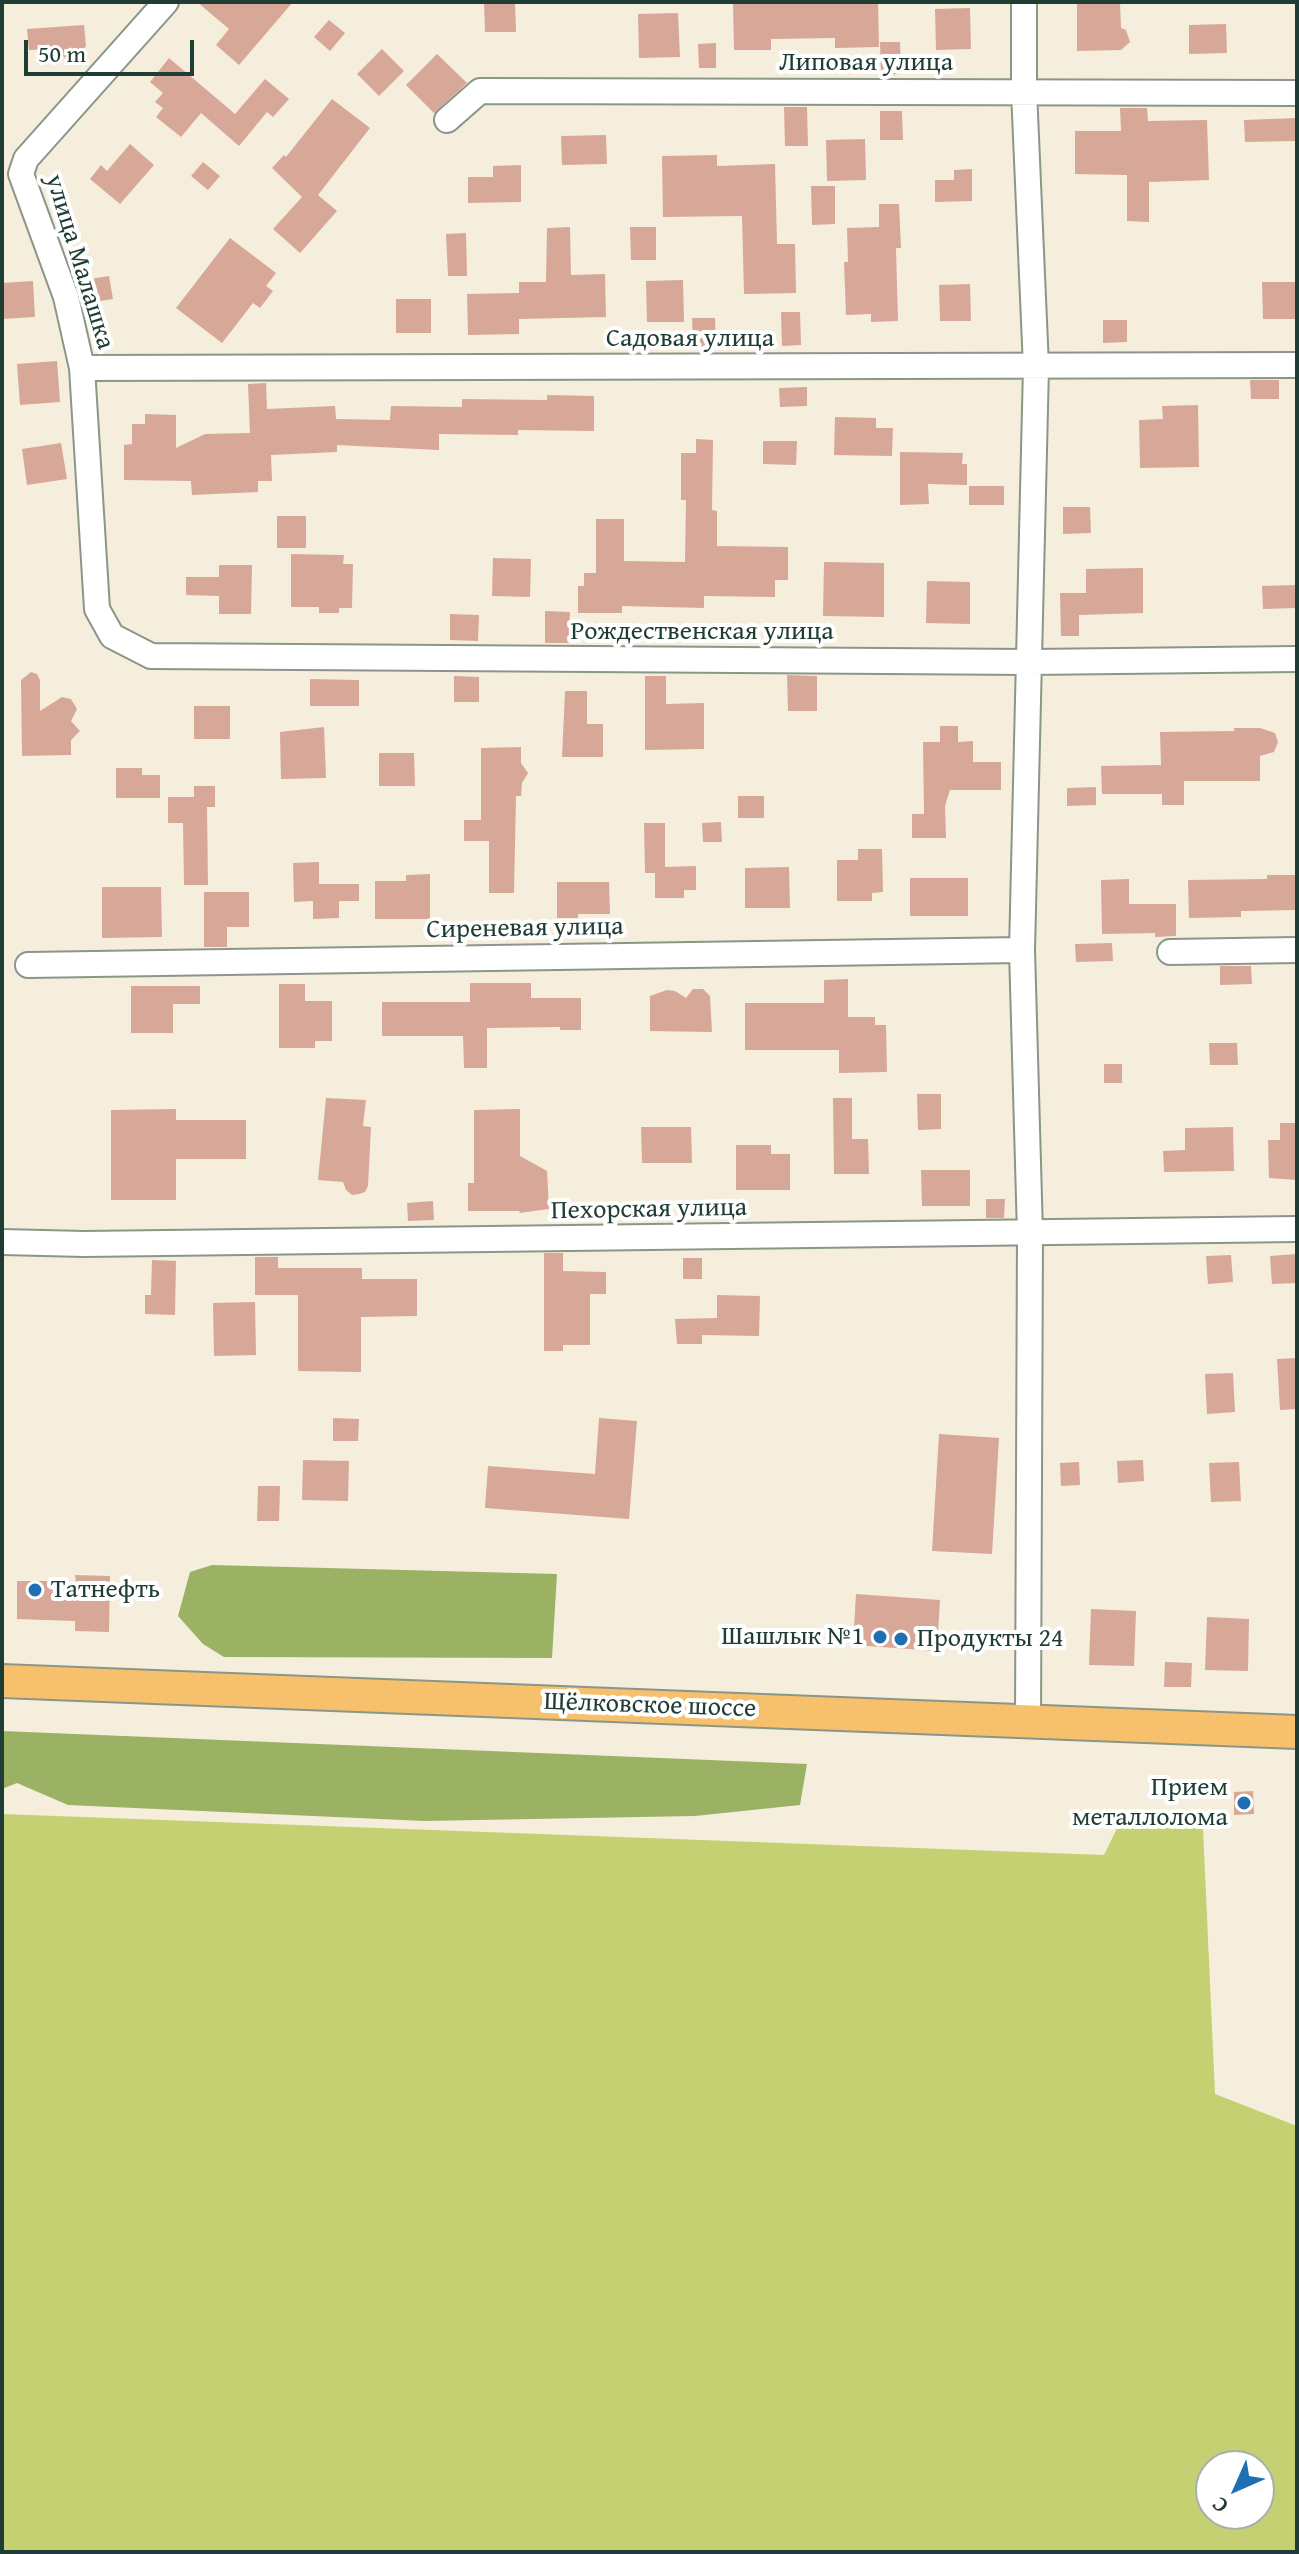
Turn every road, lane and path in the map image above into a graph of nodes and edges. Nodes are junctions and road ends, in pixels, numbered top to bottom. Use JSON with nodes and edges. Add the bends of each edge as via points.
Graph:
{"nodes":[{"id":1,"x":166,"y":2,"type":"edge"},
{"id":2,"x":1024,"y":2,"type":"edge"},
{"id":3,"x":1024,"y":91,"type":"junction"},
{"id":4,"x":1297,"y":93,"type":"edge"},
{"id":5,"x":447,"y":120,"type":"dead end"},
{"id":6,"x":1297,"y":365,"type":"edge"},
{"id":7,"x":1036,"y":367,"type":"junction"},
{"id":8,"x":82,"y":368,"type":"junction"},
{"id":9,"x":112,"y":636,"type":"joint"},
{"id":10,"x":1297,"y":659,"type":"edge"},
{"id":11,"x":1030,"y":662,"type":"junction"},
{"id":12,"x":1022,"y":950,"type":"junction"},
{"id":13,"x":1297,"y":950,"type":"edge"},
{"id":14,"x":1170,"y":952,"type":"dead end"},
{"id":15,"x":28,"y":965,"type":"dead end"},
{"id":16,"x":1297,"y":1229,"type":"edge"},
{"id":17,"x":1030,"y":1234,"type":"junction"},
{"id":18,"x":2,"y":1242,"type":"edge"},
{"id":19,"x":2,"y":1681,"type":"edge"},
{"id":20,"x":1028,"y":1721,"type":"junction"},
{"id":21,"x":1297,"y":1732,"type":"edge"}],
"edges":[{"from":1,"to":8,"type":"street","name":"улица Малашка","via":[[26,159],[21,174],[61,283]]},
{"from":2,"to":3,"type":"street"},
{"from":3,"to":4,"type":"street","name":"Липовая улица"},
{"from":3,"to":5,"type":"street","name":"Липовая улица","via":[[480,91]]},
{"from":3,"to":7,"type":"street"},
{"from":6,"to":7,"type":"street","name":"Садовая улица"},
{"from":7,"to":8,"type":"street","name":"Садовая улица"},
{"from":7,"to":11,"type":"street"},
{"from":8,"to":9,"type":"street","name":"улица Малашка","via":[[97,609]]},
{"from":9,"to":11,"type":"street","name":"Рождественская улица","via":[[151,656]]},
{"from":10,"to":11,"type":"street","name":"Рождественская улица"},
{"from":11,"to":12,"type":"street"},
{"from":12,"to":15,"type":"street","name":"Сиреневая улица"},
{"from":12,"to":17,"type":"street"},
{"from":13,"to":14,"type":"street"},
{"from":16,"to":17,"type":"street","name":"Пехорская улица"},
{"from":17,"to":18,"type":"street","name":"Пехорская улица"},
{"from":17,"to":20,"type":"street"},
{"from":19,"to":20,"type":"main road","name":"Щёлковское шоссе"},
{"from":20,"to":21,"type":"main road","name":"Щёлковское шоссе"}]}
